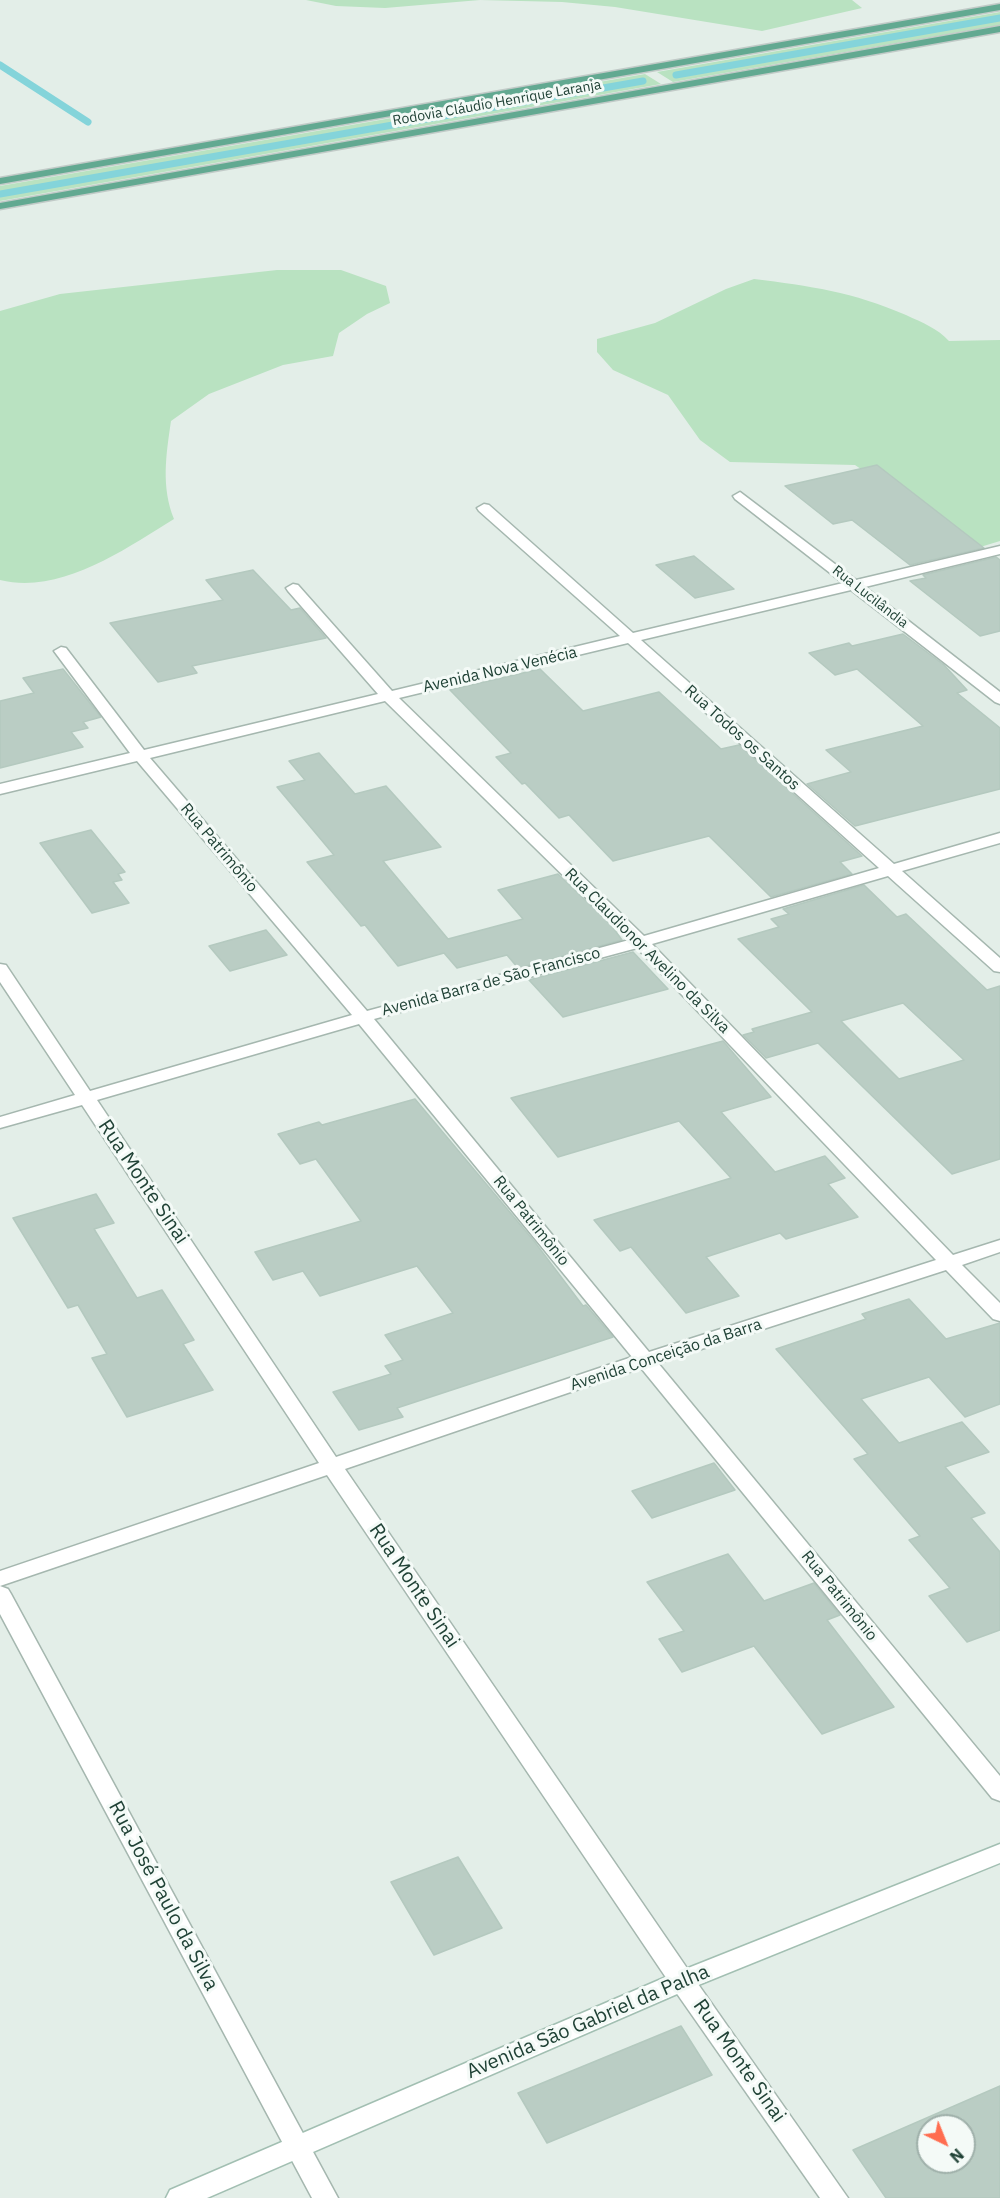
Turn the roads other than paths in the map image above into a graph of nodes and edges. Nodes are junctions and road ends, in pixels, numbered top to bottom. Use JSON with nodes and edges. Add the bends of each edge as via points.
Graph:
{"nodes":[{"id":1,"x":1000,"y":7,"type":"edge"},
{"id":2,"x":1000,"y":29,"type":"edge"},
{"id":3,"x":0,"y":181,"type":"edge"},
{"id":4,"x":0,"y":206,"type":"edge"},
{"id":5,"x":740,"y":496,"type":"dead end"},
{"id":6,"x":484,"y":508,"type":"dead end"},
{"id":7,"x":1000,"y":550,"type":"edge"},
{"id":8,"x":855,"y":585,"type":"junction"},
{"id":9,"x":293,"y":588,"type":"dead end"},
{"id":10,"x":631,"y":639,"type":"junction"},
{"id":11,"x":61,"y":651,"type":"dead end"},
{"id":12,"x":388,"y":696,"type":"junction"},
{"id":13,"x":1000,"y":699,"type":"edge"},
{"id":14,"x":139,"y":754,"type":"junction"},
{"id":15,"x":0,"y":789,"type":"edge"},
{"id":16,"x":1000,"y":838,"type":"edge"},
{"id":17,"x":890,"y":869,"type":"junction"},
{"id":18,"x":640,"y":942,"type":"junction"},
{"id":19,"x":1000,"y":967,"type":"edge"},
{"id":20,"x":0,"y":969,"type":"edge"},
{"id":21,"x":363,"y":1017,"type":"junction"},
{"id":22,"x":87,"y":1098,"type":"junction"},
{"id":23,"x":0,"y":1123,"type":"edge"},
{"id":24,"x":1000,"y":1246,"type":"edge"},
{"id":25,"x":950,"y":1264,"type":"junction"},
{"id":26,"x":1000,"y":1315,"type":"edge"},
{"id":27,"x":645,"y":1360,"type":"junction"},
{"id":28,"x":333,"y":1467,"type":"junction"},
{"id":29,"x":0,"y":1579,"type":"edge"},
{"id":30,"x":0,"y":1593,"type":"edge"},
{"id":31,"x":1000,"y":1792,"type":"edge"},
{"id":32,"x":1000,"y":1853,"type":"edge"},
{"id":33,"x":682,"y":1981,"type":"junction"},
{"id":34,"x":298,"y":2147,"type":"junction"},
{"id":35,"x":179,"y":2198,"type":"edge"},
{"id":36,"x":325,"y":2198,"type":"edge"},
{"id":37,"x":835,"y":2198,"type":"edge"}],
"edges":[{"from":1,"to":3,"type":"main road","name":"Rodovia Cláudio Henrique Laranja"},
{"from":2,"to":4,"type":"main road","name":"Rodovia Cláudio Henrique Laranja"},
{"from":5,"to":8,"type":"street","name":"Rua Lucilândia"},
{"from":6,"to":10,"type":"street","name":"Rua Todos os Santos"},
{"from":7,"to":8,"type":"street","name":"Avenida Nova Venécia"},
{"from":8,"to":10,"type":"street","name":"Avenida Nova Venécia"},
{"from":8,"to":13,"type":"street","name":"Rua Lucilândia"},
{"from":9,"to":12,"type":"street","name":"Rua Claudionor Avelino da Silva"},
{"from":10,"to":12,"type":"street","name":"Avenida Nova Venécia"},
{"from":10,"to":17,"type":"street","name":"Rua Todos os Santos"},
{"from":11,"to":14,"type":"street","name":"Rua Patrimônio"},
{"from":12,"to":14,"type":"street","name":"Avenida Nova Venécia"},
{"from":12,"to":18,"type":"street","name":"Rua Claudionor Avelino da Silva"},
{"from":14,"to":15,"type":"street","name":"Avenida Nova Venécia"},
{"from":14,"to":21,"type":"street","name":"Rua Patrimônio"},
{"from":16,"to":17,"type":"street","name":"Avenida Barra de São Francisco"},
{"from":17,"to":18,"type":"street","name":"Avenida Barra de São Francisco"},
{"from":17,"to":19,"type":"street","name":"Rua Todos os Santos"},
{"from":18,"to":21,"type":"street","name":"Avenida Barra de São Francisco"},
{"from":18,"to":25,"type":"street","name":"Rua Claudionor Avelino da Silva"},
{"from":20,"to":22,"type":"street","name":"Rua Monte Sinai"},
{"from":21,"to":22,"type":"street","name":"Avenida Barra de São Francisco"},
{"from":21,"to":27,"type":"street","name":"Rua Patrimônio"},
{"from":22,"to":23,"type":"street","name":"Avenida Barra de São Francisco"},
{"from":22,"to":28,"type":"street","name":"Rua Monte Sinai"},
{"from":24,"to":25,"type":"street","name":"Avenida Conceição da Barra"},
{"from":25,"to":26,"type":"street","name":"Rua Claudionor Avelino da Silva"},
{"from":25,"to":27,"type":"street","name":"Avenida Conceição da Barra"},
{"from":27,"to":28,"type":"street","name":"Avenida Conceição da Barra"},
{"from":27,"to":31,"type":"street","name":"Rua Patrimônio"},
{"from":28,"to":29,"type":"street","name":"Avenida Conceição da Barra"},
{"from":28,"to":33,"type":"street","name":"Rua Monte Sinai"},
{"from":30,"to":34,"type":"street","name":"Rua José Paulo da Silva"},
{"from":32,"to":33,"type":"street","name":"Avenida São Gabriel da Palha"},
{"from":33,"to":34,"type":"street","name":"Avenida São Gabriel da Palha"},
{"from":33,"to":37,"type":"street","name":"Rua Monte Sinai"},
{"from":34,"to":35,"type":"street","name":"Avenida São Gabriel da Palha"},
{"from":34,"to":36,"type":"street","name":"Rua José Paulo da Silva"}]}
